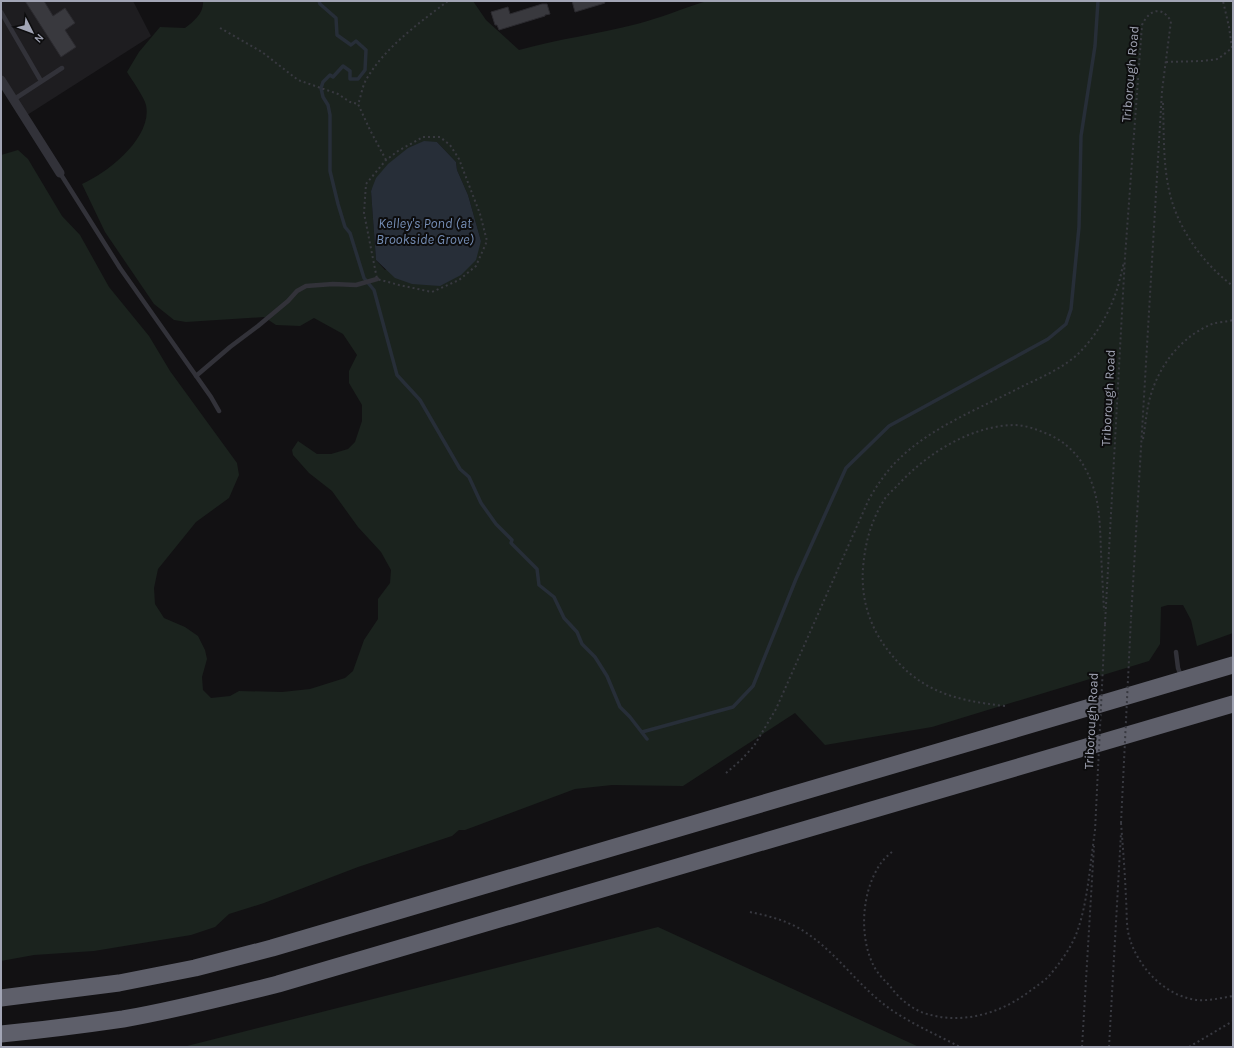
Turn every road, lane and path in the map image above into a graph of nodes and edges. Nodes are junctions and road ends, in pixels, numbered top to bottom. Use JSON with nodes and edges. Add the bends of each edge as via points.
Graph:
{"nodes":[{"id":1,"x":448,"y":1,"type":"edge"},
{"id":2,"x":1223,"y":1,"type":"edge"},
{"id":3,"x":1,"y":12,"type":"edge"},
{"id":4,"x":220,"y":28,"type":"dead end"},
{"id":5,"x":1166,"y":62,"type":"junction"},
{"id":6,"x":62,"y":68,"type":"dead end"},
{"id":7,"x":1,"y":80,"type":"edge"},
{"id":8,"x":41,"y":81,"type":"junction"},
{"id":9,"x":1162,"y":91,"type":"junction"},
{"id":10,"x":13,"y":100,"type":"junction"},
{"id":11,"x":358,"y":104,"type":"junction"},
{"id":12,"x":386,"y":160,"type":"junction"},
{"id":13,"x":60,"y":173,"type":"joint"},
{"id":14,"x":1125,"y":257,"type":"junction"},
{"id":15,"x":377,"y":278,"type":"junction"},
{"id":16,"x":1233,"y":286,"type":"edge"},
{"id":17,"x":1233,"y":320,"type":"edge"},
{"id":18,"x":196,"y":376,"type":"junction"},
{"id":19,"x":219,"y":411,"type":"dead end"},
{"id":20,"x":1141,"y":452,"type":"junction"},
{"id":21,"x":1105,"y":624,"type":"junction"},
{"id":22,"x":1176,"y":652,"type":"dead end"},
{"id":23,"x":1233,"y":665,"type":"edge"},
{"id":24,"x":1182,"y":680,"type":"junction"},
{"id":25,"x":1233,"y":704,"type":"edge"},
{"id":26,"x":1005,"y":706,"type":"dead end"},
{"id":27,"x":726,"y":773,"type":"dead end"},
{"id":28,"x":1121,"y":823,"type":"junction"},
{"id":29,"x":1095,"y":831,"type":"junction"},
{"id":30,"x":892,"y":852,"type":"dead end"},
{"id":31,"x":750,"y":912,"type":"dead end"},
{"id":32,"x":1233,"y":996,"type":"edge"},
{"id":33,"x":1,"y":998,"type":"edge"},
{"id":34,"x":1233,"y":1021,"type":"edge"},
{"id":35,"x":1,"y":1034,"type":"edge"},
{"id":36,"x":960,"y":1047,"type":"edge"},
{"id":37,"x":1082,"y":1047,"type":"edge"},
{"id":38,"x":1109,"y":1047,"type":"edge"},
{"id":39,"x":1189,"y":1047,"type":"edge"}],
"edges":[{"from":1,"to":11,"type":"path","via":[[387,51],[366,81]]},
{"from":2,"to":5,"type":"path","via":[[1232,48],[1218,59]]},
{"from":3,"to":8,"type":"lane"},
{"from":4,"to":11,"type":"path","via":[[262,52],[298,80]]},
{"from":5,"to":9,"type":"path","name":"Triborough Road"},
{"from":5,"to":14,"type":"path","name":"Triborough Road","via":[[1171,21],[1162,12],[1152,12],[1142,25]]},
{"from":6,"to":8,"type":"lane"},
{"from":7,"to":10,"type":"street"},
{"from":8,"to":10,"type":"lane"},
{"from":9,"to":16,"type":"path","via":[[1165,167],[1172,203],[1192,243]]},
{"from":9,"to":20,"type":"path","name":"Triborough Road"},
{"from":10,"to":13,"type":"street"},
{"from":11,"to":12,"type":"path"},
{"from":12,"to":15,"type":"path","via":[[366,184],[364,213]]},
{"from":12,"to":15,"type":"path","via":[[423,137],[440,137],[450,145],[459,159],[480,214],[487,241],[476,266],[459,280],[432,292]]},
{"from":13,"to":18,"type":"lane","via":[[120,268]]},
{"from":14,"to":21,"type":"path","name":"Triborough Road"},
{"from":14,"to":27,"type":"path","via":[[1116,294],[1106,316],[1093,337],[1077,355],[1059,368],[944,426],[900,458],[884,475],[869,499],[776,709],[754,746]]},
{"from":15,"to":18,"type":"lane","via":[[356,285],[306,286]]},
{"from":17,"to":20,"type":"path","via":[[1213,324],[1191,335],[1174,350],[1159,375],[1148,404]]},
{"from":18,"to":19,"type":"lane"},
{"from":20,"to":28,"type":"path","name":"Triborough Road","bridge":true},
{"from":21,"to":26,"type":"path","via":[[1100,514],[1095,492],[1086,468],[1073,451],[1058,439],[1036,428],[1014,425],[988,429],[961,438],[935,452],[907,474],[885,499],[872,522],[865,550],[862,583],[871,621],[898,664],[928,687],[974,703]]},
{"from":21,"to":29,"type":"path","name":"Triborough Road","bridge":true},
{"from":22,"to":24,"type":"lane"},
{"from":23,"to":24,"type":"highway"},
{"from":24,"to":33,"type":"highway","via":[[272,948],[195,968],[119,983]]},
{"from":25,"to":35,"type":"highway","via":[[278,984],[203,1003],[123,1019]]},
{"from":28,"to":32,"type":"path","via":[[1129,934],[1134,952],[1161,984],[1177,994],[1196,1000],[1216,1000]]},
{"from":28,"to":38,"type":"path","name":"Triborough Road"},
{"from":29,"to":30,"type":"path","via":[[1084,905],[1077,933],[1066,954],[1049,977],[1023,996],[998,1010],[972,1017],[930,1015],[911,1006],[895,993],[872,961],[867,946],[866,902],[874,876]]},
{"from":29,"to":37,"type":"path","name":"Triborough Road"},
{"from":31,"to":36,"type":"path","via":[[785,922],[804,931],[898,1015]]},
{"from":34,"to":39,"type":"path"}]}
